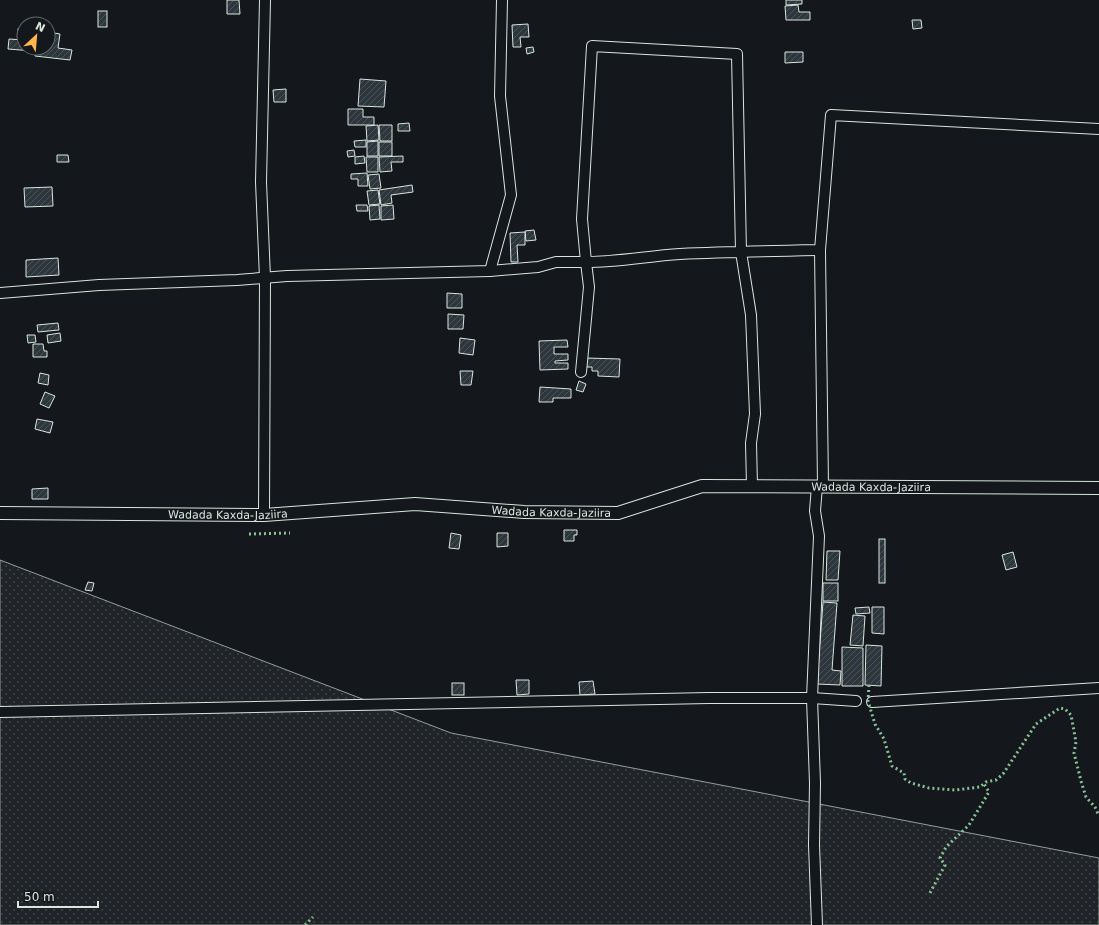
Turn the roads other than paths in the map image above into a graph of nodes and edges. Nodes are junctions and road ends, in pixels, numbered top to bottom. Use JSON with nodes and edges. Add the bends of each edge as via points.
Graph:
{"nodes":[{"id":1,"x":265,"y":0,"type":"edge"},
{"id":2,"x":502,"y":0,"type":"edge"},
{"id":3,"x":1099,"y":129,"type":"edge"},
{"id":4,"x":820,"y":250,"type":"junction"},
{"id":5,"x":741,"y":252,"type":"junction"},
{"id":6,"x":586,"y":262,"type":"junction"},
{"id":7,"x":490,"y":271,"type":"junction"},
{"id":8,"x":265,"y":278,"type":"junction"},
{"id":9,"x":0,"y":292,"type":"edge"},
{"id":10,"x":581,"y":372,"type":"dead end"},
{"id":11,"x":752,"y":486,"type":"junction"},
{"id":12,"x":820,"y":486,"type":"junction"},
{"id":13,"x":1099,"y":488,"type":"edge"},
{"id":14,"x":0,"y":513,"type":"edge"},
{"id":15,"x":264,"y":515,"type":"junction"},
{"id":16,"x":1099,"y":688,"type":"edge"},
{"id":17,"x":812,"y":698,"type":"junction"},
{"id":18,"x":856,"y":702,"type":"dead end"},
{"id":19,"x":872,"y":702,"type":"dead end"},
{"id":20,"x":0,"y":712,"type":"edge"},
{"id":21,"x":817,"y":925,"type":"edge"}],
"edges":[{"from":1,"to":8,"type":"street","via":[[261,182]]},
{"from":2,"to":7,"type":"street","via":[[500,96],[511,196]]},
{"from":3,"to":4,"type":"street","via":[[831,115]]},
{"from":4,"to":5,"type":"street"},
{"from":4,"to":12,"type":"street"},
{"from":5,"to":6,"type":"street","via":[[678,254],[613,262]]},
{"from":5,"to":6,"type":"street","via":[[737,54],[592,46],[582,218]]},
{"from":5,"to":11,"type":"street","via":[[752,323],[755,414],[751,443]]},
{"from":6,"to":7,"type":"street","via":[[556,262],[538,267]]},
{"from":6,"to":10,"type":"street","via":[[589,287]]},
{"from":7,"to":8,"type":"street"},
{"from":8,"to":9,"type":"street"},
{"from":8,"to":15,"type":"street"},
{"from":11,"to":12,"type":"street","name":"Wadada Kaxda-Jaziira"},
{"from":11,"to":15,"type":"street","name":"Wadada Kaxda-Jaziira","via":[[702,486],[618,513],[524,512],[415,504]]},
{"from":12,"to":13,"type":"street","name":"Wadada Kaxda-Jaziira"},
{"from":12,"to":17,"type":"street","via":[[815,511],[818,536]]},
{"from":14,"to":15,"type":"street","name":"Wadada Kaxda-Jaziira"},
{"from":16,"to":19,"type":"street"},
{"from":17,"to":18,"type":"street"},
{"from":17,"to":20,"type":"street","via":[[694,698]]},
{"from":17,"to":21,"type":"street"}]}
